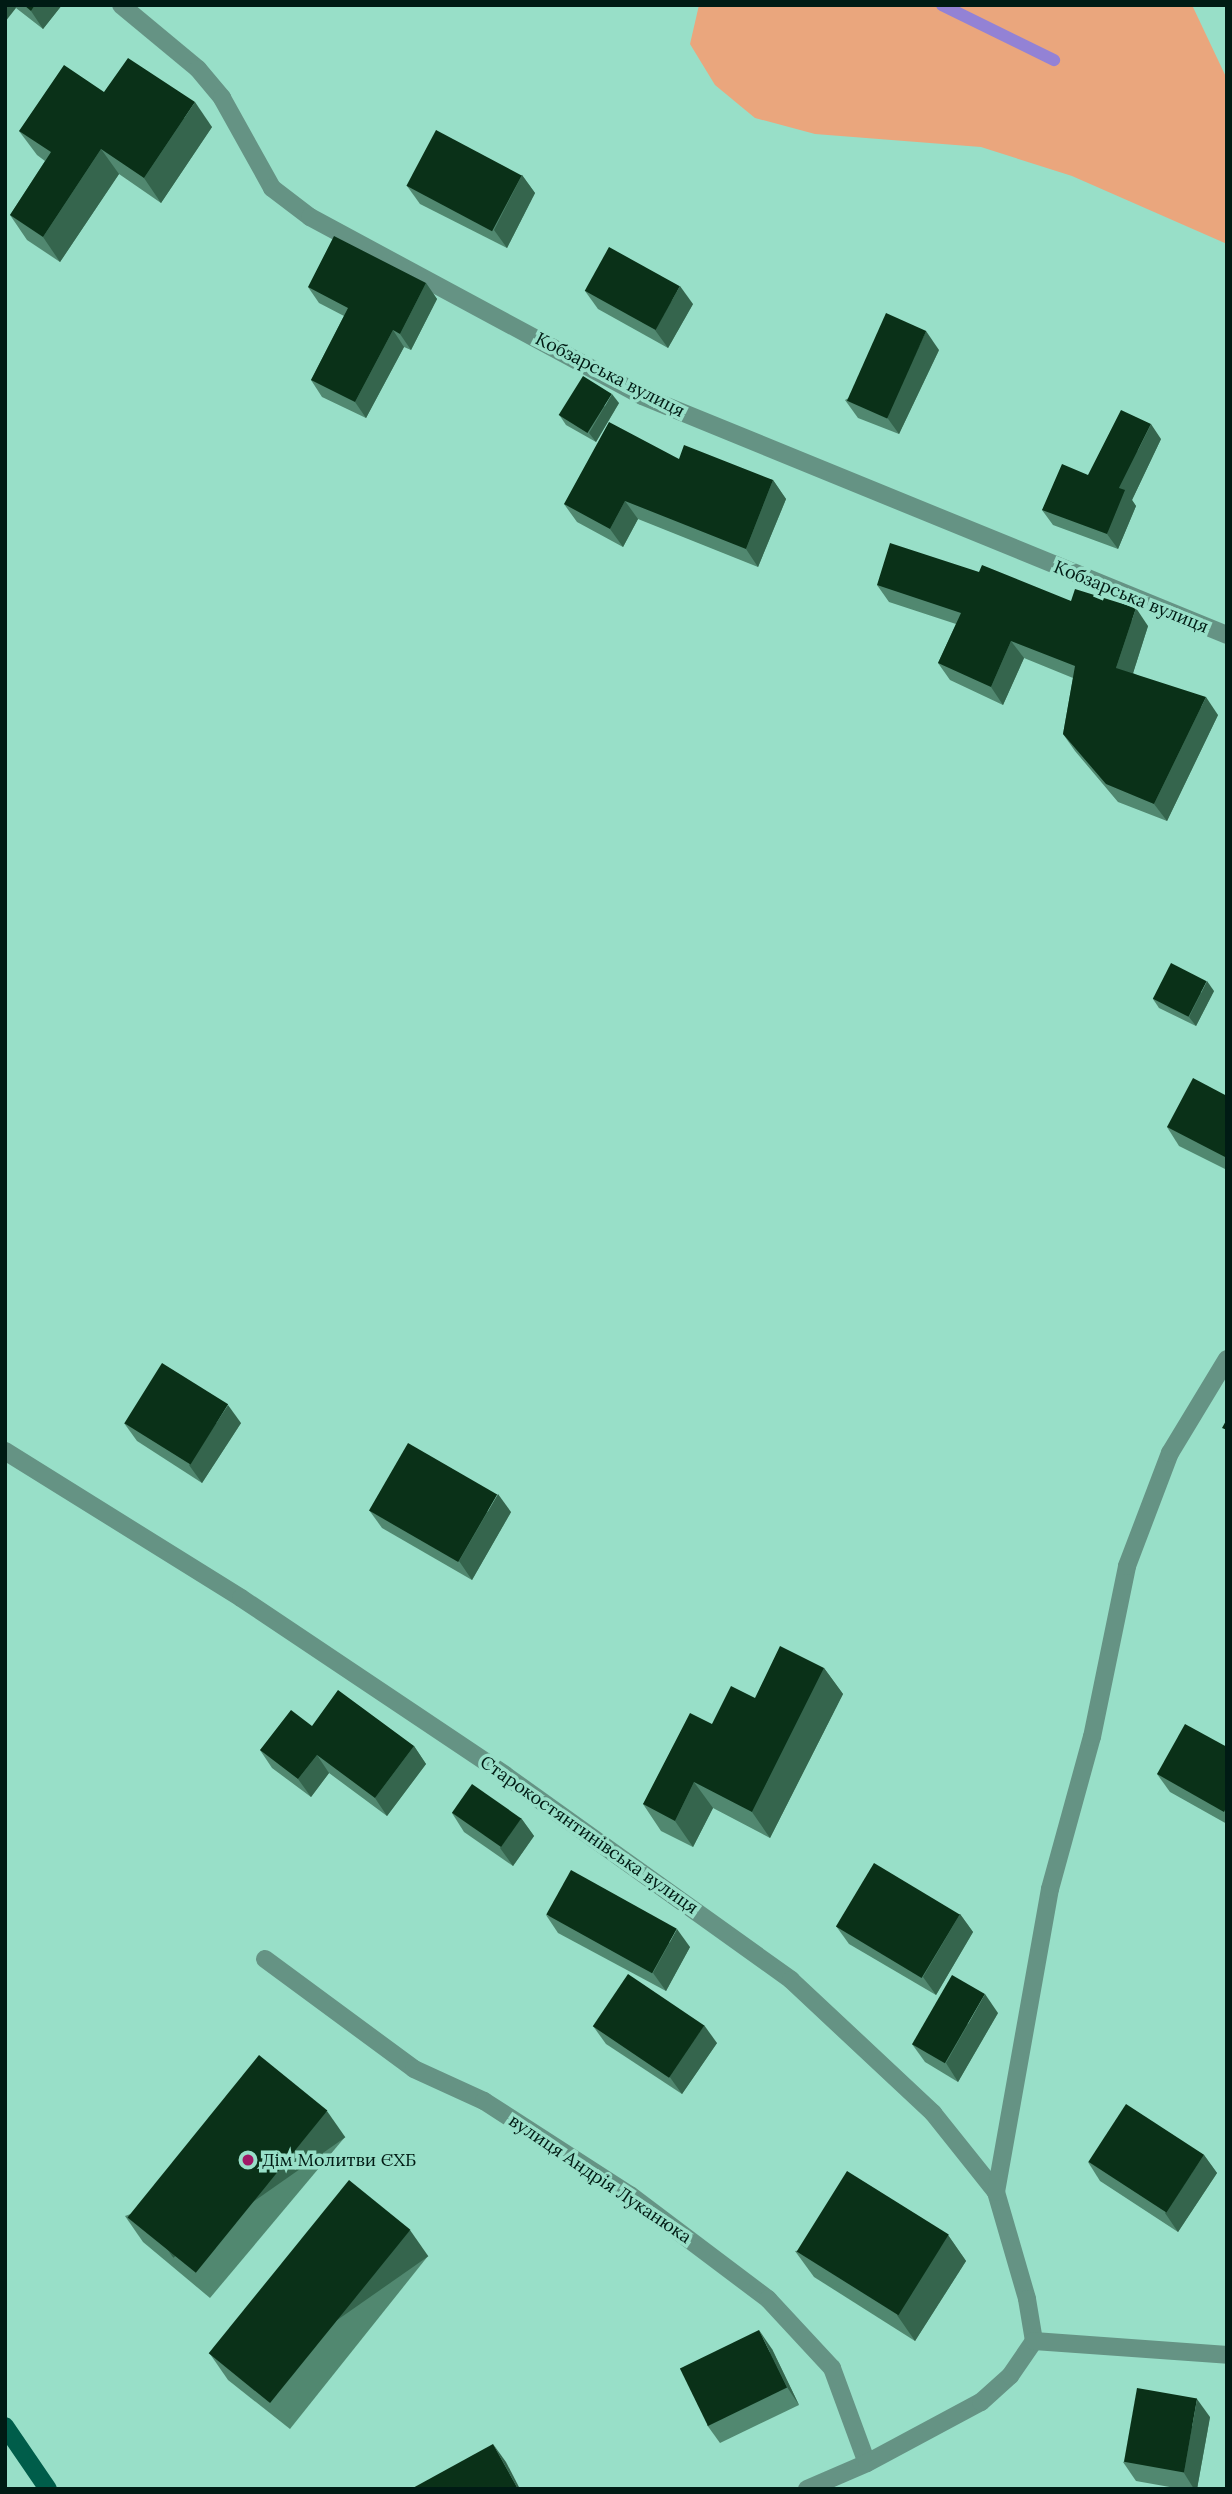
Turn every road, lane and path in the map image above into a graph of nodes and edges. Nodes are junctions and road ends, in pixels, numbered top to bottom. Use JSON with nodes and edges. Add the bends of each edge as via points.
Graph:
{"nodes":[{"id":1,"x":121,"y":5,"type":"edge"},
{"id":2,"x":1227,"y":635,"type":"edge"},
{"id":3,"x":1227,"y":1359,"type":"edge"},
{"id":4,"x":5,"y":1451,"type":"edge"},
{"id":5,"x":265,"y":1959,"type":"dead end"},
{"id":6,"x":996,"y":2192,"type":"junction"},
{"id":7,"x":1034,"y":2341,"type":"junction"},
{"id":8,"x":1227,"y":2355,"type":"edge"},
{"id":9,"x":5,"y":2426,"type":"edge"},
{"id":10,"x":867,"y":2463,"type":"junction"},
{"id":11,"x":48,"y":2489,"type":"edge"},
{"id":12,"x":807,"y":2489,"type":"edge"}],
"edges":[{"from":1,"to":2,"type":"street","name":"Кобзарська вулиця","via":[[198,69],[222,98],[272,188],[310,217],[642,396]]},
{"from":3,"to":6,"type":"street","via":[[1170,1453],[1127,1566],[1092,1737],[1050,1889]]},
{"from":4,"to":6,"type":"street","name":"Старокостянтинівська вулиця","via":[[241,1598],[494,1767],[790,1980],[933,2113]]},
{"from":5,"to":10,"type":"street","name":"вулиця Андрія Луканюка","via":[[414,2069],[484,2101],[630,2195],[768,2299],[832,2368]]},
{"from":6,"to":7,"type":"street","name":"Старокостянтинівська вулиця","via":[[1027,2299]]},
{"from":7,"to":8,"type":"street"},
{"from":7,"to":10,"type":"street","via":[[1010,2376],[981,2402]]},
{"from":9,"to":11,"type":"main road"},
{"from":10,"to":12,"type":"street"}]}
